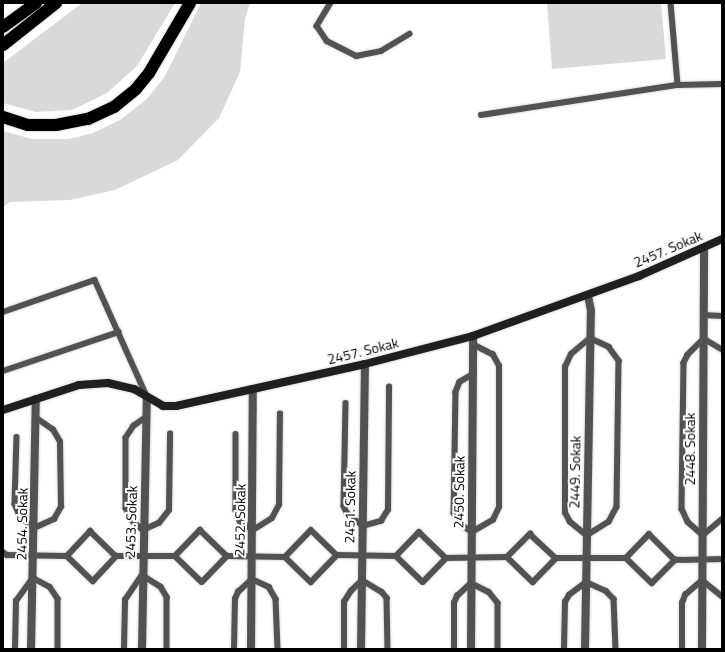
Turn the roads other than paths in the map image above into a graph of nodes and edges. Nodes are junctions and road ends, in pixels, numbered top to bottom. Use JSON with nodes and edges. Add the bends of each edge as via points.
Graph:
{"nodes":[{"id":1,"x":36,"y":3,"type":"edge"},
{"id":2,"x":56,"y":3,"type":"edge"},
{"id":3,"x":190,"y":3,"type":"edge"},
{"id":4,"x":331,"y":3,"type":"edge"},
{"id":5,"x":671,"y":3,"type":"edge"},
{"id":6,"x":3,"y":27,"type":"edge"},
{"id":7,"x":409,"y":34,"type":"dead end"},
{"id":8,"x":3,"y":45,"type":"edge"},
{"id":9,"x":722,"y":84,"type":"edge"},
{"id":10,"x":678,"y":86,"type":"junction"},
{"id":11,"x":481,"y":115,"type":"dead end"},
{"id":12,"x":3,"y":117,"type":"edge"},
{"id":13,"x":722,"y":239,"type":"edge"},
{"id":14,"x":704,"y":249,"type":"junction"},
{"id":15,"x":588,"y":295,"type":"junction"},
{"id":16,"x":3,"y":312,"type":"edge"},
{"id":17,"x":704,"y":315,"type":"junction"},
{"id":18,"x":722,"y":316,"type":"edge"},
{"id":19,"x":119,"y":332,"type":"junction"},
{"id":20,"x":473,"y":336,"type":"junction"},
{"id":21,"x":590,"y":338,"type":"junction"},
{"id":22,"x":704,"y":339,"type":"junction"},
{"id":23,"x":475,"y":346,"type":"junction"},
{"id":24,"x":722,"y":350,"type":"edge"},
{"id":25,"x":365,"y":364,"type":"junction"},
{"id":26,"x":3,"y":371,"type":"edge"},
{"id":27,"x":474,"y":374,"type":"junction"},
{"id":28,"x":389,"y":387,"type":"dead end"},
{"id":29,"x":253,"y":391,"type":"junction"},
{"id":30,"x":147,"y":397,"type":"junction"},
{"id":31,"x":36,"y":399,"type":"junction"},
{"id":32,"x":346,"y":403,"type":"dead end"},
{"id":33,"x":3,"y":410,"type":"edge"},
{"id":34,"x":280,"y":414,"type":"dead end"},
{"id":35,"x":147,"y":417,"type":"junction"},
{"id":36,"x":37,"y":419,"type":"junction"},
{"id":37,"x":170,"y":434,"type":"dead end"},
{"id":38,"x":236,"y":434,"type":"dead end"},
{"id":39,"x":17,"y":438,"type":"dead end"},
{"id":40,"x":722,"y":519,"type":"edge"},
{"id":41,"x":363,"y":526,"type":"junction"},
{"id":42,"x":34,"y":528,"type":"junction"},
{"id":43,"x":144,"y":530,"type":"junction"},
{"id":44,"x":253,"y":530,"type":"junction"},
{"id":45,"x":472,"y":532,"type":"junction"},
{"id":46,"x":703,"y":535,"type":"junction"},
{"id":47,"x":587,"y":536,"type":"junction"},
{"id":48,"x":363,"y":554,"type":"junction"},
{"id":49,"x":4,"y":555,"type":"edge"},
{"id":50,"x":337,"y":555,"type":"junction"},
{"id":51,"x":34,"y":556,"type":"junction"},
{"id":52,"x":67,"y":556,"type":"junction"},
{"id":53,"x":116,"y":556,"type":"junction"},
{"id":54,"x":175,"y":556,"type":"junction"},
{"id":55,"x":227,"y":556,"type":"junction"},
{"id":56,"x":396,"y":556,"type":"junction"},
{"id":57,"x":143,"y":557,"type":"junction"},
{"id":58,"x":252,"y":557,"type":"junction"},
{"id":59,"x":285,"y":557,"type":"junction"},
{"id":60,"x":507,"y":557,"type":"junction"},
{"id":61,"x":446,"y":558,"type":"junction"},
{"id":62,"x":556,"y":558,"type":"junction"},
{"id":63,"x":626,"y":558,"type":"junction"},
{"id":64,"x":471,"y":559,"type":"junction"},
{"id":65,"x":586,"y":559,"type":"junction"},
{"id":66,"x":722,"y":559,"type":"edge"},
{"id":67,"x":675,"y":560,"type":"junction"},
{"id":68,"x":703,"y":560,"type":"junction"},
{"id":69,"x":142,"y":575,"type":"junction"},
{"id":70,"x":33,"y":578,"type":"junction"},
{"id":71,"x":252,"y":580,"type":"junction"},
{"id":72,"x":362,"y":580,"type":"junction"},
{"id":73,"x":702,"y":580,"type":"junction"},
{"id":74,"x":586,"y":582,"type":"junction"},
{"id":75,"x":471,"y":583,"type":"junction"},
{"id":76,"x":722,"y":596,"type":"edge"},
{"id":77,"x":15,"y":649,"type":"edge"},
{"id":78,"x":31,"y":649,"type":"edge"},
{"id":79,"x":58,"y":649,"type":"edge"},
{"id":80,"x":124,"y":649,"type":"edge"},
{"id":81,"x":142,"y":649,"type":"edge"},
{"id":82,"x":168,"y":649,"type":"edge"},
{"id":83,"x":234,"y":649,"type":"edge"},
{"id":84,"x":251,"y":649,"type":"edge"},
{"id":85,"x":278,"y":649,"type":"edge"},
{"id":86,"x":344,"y":649,"type":"edge"},
{"id":87,"x":361,"y":649,"type":"edge"},
{"id":88,"x":388,"y":649,"type":"edge"},
{"id":89,"x":454,"y":649,"type":"edge"},
{"id":90,"x":471,"y":649,"type":"edge"},
{"id":91,"x":498,"y":649,"type":"edge"},
{"id":92,"x":564,"y":649,"type":"edge"},
{"id":93,"x":585,"y":649,"type":"edge"},
{"id":94,"x":616,"y":649,"type":"edge"},
{"id":95,"x":682,"y":649,"type":"edge"},
{"id":96,"x":702,"y":649,"type":"edge"}],
"edges":[{"from":1,"to":6,"type":"highway"},
{"from":2,"to":8,"type":"highway"},
{"from":3,"to":12,"type":"highway","via":[[149,73],[114,107],[88,119],[56,125],[28,125]]},
{"from":4,"to":7,"type":"lane","via":[[317,26],[327,41],[356,56],[381,51]]},
{"from":5,"to":10,"type":"lane"},
{"from":9,"to":10,"type":"lane"},
{"from":10,"to":11,"type":"lane"},
{"from":13,"to":14,"type":"street","name":"2457. Sokak"},
{"from":14,"to":15,"type":"street","name":"2457. Sokak"},
{"from":14,"to":17,"type":"street","name":"2448. Sokak"},
{"from":15,"to":20,"type":"street","name":"2457. Sokak"},
{"from":15,"to":21,"type":"street","name":"2449. Sokak"},
{"from":16,"to":19,"type":"lane","via":[[95,280]]},
{"from":17,"to":18,"type":"lane"},
{"from":17,"to":22,"type":"street","name":"2448. Sokak"},
{"from":19,"to":26,"type":"lane"},
{"from":19,"to":30,"type":"lane"},
{"from":20,"to":23,"type":"street","name":"2450. Sokak"},
{"from":20,"to":25,"type":"street","name":"2457. Sokak"},
{"from":21,"to":47,"type":"street","name":"2449. Sokak"},
{"from":21,"to":47,"type":"lane","via":[[571,354],[565,367],[565,514],[570,522]]},
{"from":21,"to":47,"type":"lane","via":[[609,347],[619,361],[618,507],[609,522]]},
{"from":22,"to":24,"type":"lane"},
{"from":22,"to":46,"type":"street","name":"2448. Sokak"},
{"from":22,"to":46,"type":"lane","via":[[688,356],[683,367],[682,510],[688,522]]},
{"from":23,"to":27,"type":"street","name":"2450. Sokak"},
{"from":23,"to":45,"type":"lane","via":[[493,355],[499,366],[499,507],[493,520]]},
{"from":25,"to":29,"type":"street","name":"2457. Sokak"},
{"from":25,"to":41,"type":"street","name":"2451. Sokak"},
{"from":27,"to":45,"type":"street","name":"2450. Sokak"},
{"from":27,"to":45,"type":"lane","via":[[460,382],[456,392],[454,513],[462,525]]},
{"from":28,"to":41,"type":"lane","via":[[388,510],[381,521]]},
{"from":29,"to":30,"type":"street","name":"2457. Sokak","via":[[176,406],[163,406]]},
{"from":29,"to":44,"type":"street","name":"2452. Sokak"},
{"from":30,"to":31,"type":"street","name":"2457. Sokak","via":[[122,384],[108,383],[79,385]]},
{"from":30,"to":35,"type":"street","name":"2453. Sokak"},
{"from":31,"to":33,"type":"street","name":"2457. Sokak"},
{"from":31,"to":36,"type":"street","name":"2454. Sokak"},
{"from":32,"to":41,"type":"lane","via":[[344,506],[347,513]]},
{"from":34,"to":44,"type":"lane","via":[[279,505],[272,518]]},
{"from":35,"to":43,"type":"street","name":"2453. Sokak"},
{"from":35,"to":43,"type":"lane","via":[[134,426],[126,438],[126,508],[133,521]]},
{"from":36,"to":42,"type":"street","name":"2454. Sokak"},
{"from":36,"to":42,"type":"lane","via":[[53,430],[60,442],[61,506],[54,519]]},
{"from":37,"to":43,"type":"lane","via":[[169,510],[159,523]]},
{"from":38,"to":44,"type":"lane","via":[[236,510],[240,521]]},
{"from":39,"to":42,"type":"lane","via":[[15,504],[20,516]]},
{"from":40,"to":46,"type":"lane"},
{"from":41,"to":48,"type":"street","name":"2451. Sokak"},
{"from":42,"to":51,"type":"street","name":"2454. Sokak"},
{"from":43,"to":57,"type":"street","name":"2453. Sokak"},
{"from":44,"to":58,"type":"street","name":"2452. Sokak"},
{"from":45,"to":64,"type":"street","name":"2450. Sokak"},
{"from":46,"to":68,"type":"street","name":"2448. Sokak"},
{"from":47,"to":65,"type":"street","name":"2449. Sokak"},
{"from":48,"to":50,"type":"lane"},
{"from":48,"to":56,"type":"lane"},
{"from":48,"to":72,"type":"street","name":"2451. Sokak"},
{"from":49,"to":51,"type":"lane"},
{"from":50,"to":59,"type":"lane","via":[[311,530]]},
{"from":50,"to":59,"type":"lane","via":[[311,582]]},
{"from":51,"to":52,"type":"lane"},
{"from":51,"to":70,"type":"street","name":"2454. Sokak"},
{"from":52,"to":53,"type":"lane","via":[[90,531]]},
{"from":52,"to":53,"type":"lane","via":[[93,581]]},
{"from":53,"to":57,"type":"lane"},
{"from":54,"to":55,"type":"lane","via":[[200,530]]},
{"from":54,"to":55,"type":"lane","via":[[202,582]]},
{"from":54,"to":57,"type":"lane"},
{"from":55,"to":58,"type":"lane"},
{"from":56,"to":61,"type":"lane","via":[[419,532]]},
{"from":56,"to":61,"type":"lane","via":[[423,582]]},
{"from":57,"to":69,"type":"street","name":"2453. Sokak"},
{"from":58,"to":59,"type":"lane"},
{"from":58,"to":71,"type":"street","name":"2452. Sokak"},
{"from":60,"to":62,"type":"lane","via":[[530,534]]},
{"from":60,"to":62,"type":"lane","via":[[533,582]]},
{"from":60,"to":64,"type":"lane"},
{"from":61,"to":64,"type":"lane"},
{"from":62,"to":65,"type":"lane"},
{"from":63,"to":65,"type":"lane"},
{"from":63,"to":67,"type":"lane","via":[[652,583]]},
{"from":63,"to":67,"type":"lane","via":[[648,534]]},
{"from":64,"to":75,"type":"street","name":"2450. Sokak"},
{"from":65,"to":74,"type":"street","name":"2449. Sokak"},
{"from":66,"to":68,"type":"lane"},
{"from":67,"to":68,"type":"lane"},
{"from":68,"to":73,"type":"street","name":"2448. Sokak"},
{"from":69,"to":80,"type":"lane","via":[[125,600]]},
{"from":69,"to":81,"type":"street","name":"2453. Sokak"},
{"from":69,"to":82,"type":"lane","via":[[161,587],[167,597]]},
{"from":70,"to":77,"type":"lane","via":[[16,601]]},
{"from":70,"to":78,"type":"street","name":"2454. Sokak"},
{"from":70,"to":79,"type":"lane","via":[[50,587],[58,599]]},
{"from":71,"to":83,"type":"lane","via":[[238,592],[235,599]]},
{"from":71,"to":84,"type":"street","name":"2452. Sokak"},
{"from":71,"to":85,"type":"lane","via":[[268,587],[276,599]]},
{"from":72,"to":86,"type":"lane","via":[[344,602]]},
{"from":72,"to":87,"type":"street","name":"2451. Sokak"},
{"from":72,"to":88,"type":"lane","via":[[387,598]]},
{"from":73,"to":76,"type":"lane"},
{"from":73,"to":95,"type":"lane","via":[[688,592],[682,603]]},
{"from":73,"to":96,"type":"street","name":"2448. Sokak"},
{"from":74,"to":92,"type":"lane","via":[[569,595],[565,602]]},
{"from":74,"to":93,"type":"street","name":"2449. Sokak"},
{"from":74,"to":94,"type":"lane","via":[[606,591],[614,599]]},
{"from":75,"to":89,"type":"lane","via":[[457,596],[454,603]]},
{"from":75,"to":90,"type":"street","name":"2450. Sokak"},
{"from":75,"to":91,"type":"lane","via":[[489,592],[498,603]]}]}
